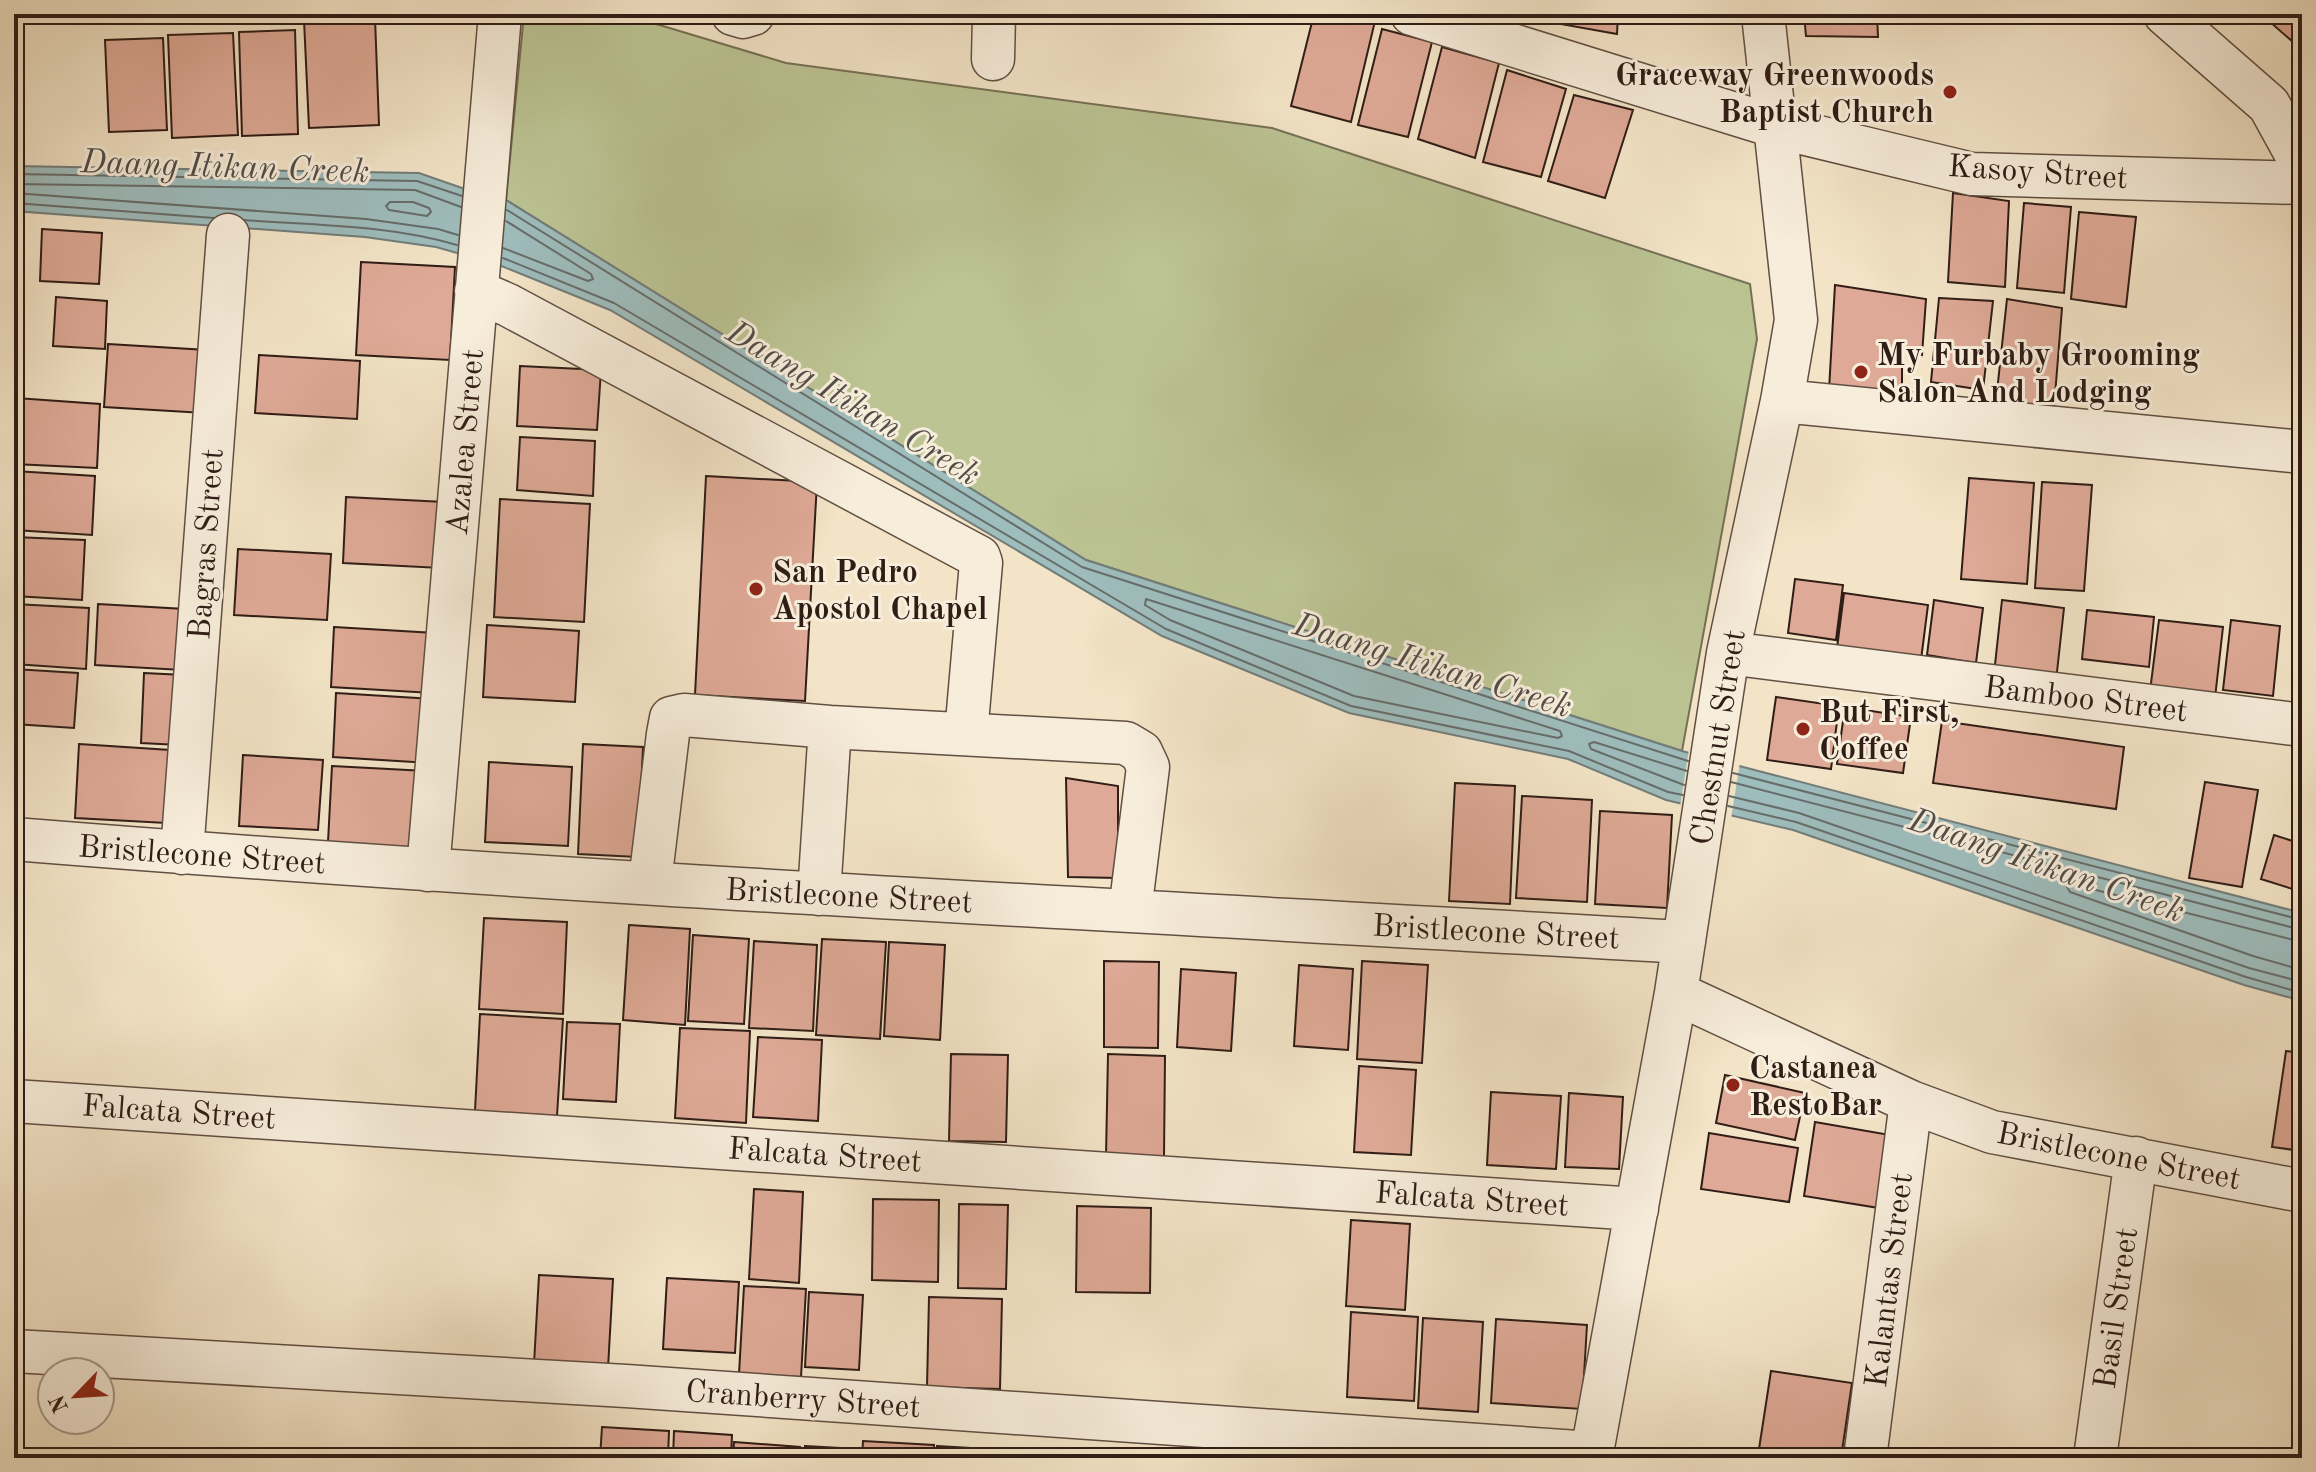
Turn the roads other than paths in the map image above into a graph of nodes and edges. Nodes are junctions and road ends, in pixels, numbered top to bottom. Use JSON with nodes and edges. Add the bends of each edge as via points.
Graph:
{"nodes":[{"id":1,"x":500,"y":14,"type":"edge"},
{"id":2,"x":733,"y":14,"type":"edge"},
{"id":3,"x":753,"y":14,"type":"edge"},
{"id":4,"x":994,"y":14,"type":"edge"},
{"id":5,"x":1412,"y":14,"type":"edge"},
{"id":6,"x":1763,"y":14,"type":"edge"},
{"id":7,"x":2165,"y":14,"type":"edge"},
{"id":8,"x":993,"y":59,"type":"dead end"},
{"id":9,"x":1777,"y":127,"type":"junction"},
{"id":10,"x":2302,"y":165,"type":"edge"},
{"id":11,"x":2302,"y":183,"type":"edge"},
{"id":12,"x":228,"y":235,"type":"dead end"},
{"id":13,"x":477,"y":276,"type":"junction"},
{"id":14,"x":1782,"y":401,"type":"junction"},
{"id":15,"x":2302,"y":452,"type":"edge"},
{"id":16,"x":1728,"y":653,"type":"junction"},
{"id":17,"x":2302,"y":725,"type":"edge"},
{"id":18,"x":830,"y":727,"type":"junction"},
{"id":19,"x":966,"y":734,"type":"junction"},
{"id":20,"x":14,"y":839,"type":"edge"},
{"id":21,"x":182,"y":853,"type":"junction"},
{"id":22,"x":428,"y":870,"type":"junction"},
{"id":23,"x":650,"y":882,"type":"junction"},
{"id":24,"x":819,"y":894,"type":"junction"},
{"id":25,"x":1130,"y":911,"type":"junction"},
{"id":26,"x":1684,"y":942,"type":"junction"},
{"id":27,"x":1676,"y":993,"type":"junction"},
{"id":28,"x":14,"y":1101,"type":"edge"},
{"id":29,"x":1911,"y":1102,"type":"junction"},
{"id":30,"x":2136,"y":1158,"type":"junction"},
{"id":31,"x":2302,"y":1191,"type":"edge"},
{"id":32,"x":1637,"y":1209,"type":"junction"},
{"id":33,"x":14,"y":1351,"type":"edge"},
{"id":34,"x":1591,"y":1456,"type":"edge"},
{"id":35,"x":1865,"y":1458,"type":"edge"},
{"id":36,"x":2095,"y":1458,"type":"edge"}],
"edges":[{"from":1,"to":13,"type":"street","name":"Azalea Street"},
{"from":2,"to":3,"type":"street"},
{"from":4,"to":8,"type":"street"},
{"from":5,"to":9,"type":"street","name":"Kasoy Street"},
{"from":6,"to":9,"type":"street","name":"Chestnut Street"},
{"from":7,"to":10,"type":"street","via":[[2269,105]]},
{"from":9,"to":11,"type":"street","name":"Kasoy Street","via":[[1972,174]]},
{"from":9,"to":14,"type":"street","name":"Chestnut Street","via":[[1796,320]]},
{"from":12,"to":21,"type":"street","name":"Bagras Street"},
{"from":13,"to":19,"type":"street","via":[[508,305],[979,557]]},
{"from":13,"to":22,"type":"street","name":"Azalea Street"},
{"from":14,"to":15,"type":"street"},
{"from":14,"to":16,"type":"street","name":"Chestnut Street"},
{"from":16,"to":17,"type":"street","name":"Bamboo Street"},
{"from":16,"to":26,"type":"street","name":"Chestnut Street"},
{"from":18,"to":19,"type":"street"},
{"from":18,"to":23,"type":"street","via":[[671,718]]},
{"from":18,"to":24,"type":"street"},
{"from":19,"to":25,"type":"street","via":[[1126,743],[1141,752],[1148,767]]},
{"from":20,"to":21,"type":"street","name":"Bristlecone Street"},
{"from":21,"to":22,"type":"street","name":"Bristlecone Street"},
{"from":22,"to":23,"type":"street","name":"Bristlecone Street"},
{"from":23,"to":24,"type":"street","name":"Bristlecone Street"},
{"from":24,"to":25,"type":"street","name":"Bristlecone Street"},
{"from":25,"to":26,"type":"street","name":"Bristlecone Street"},
{"from":26,"to":27,"type":"street","name":"Chestnut Street"},
{"from":27,"to":29,"type":"street","name":"Bristlecone Street"},
{"from":27,"to":32,"type":"street","name":"Chestnut Street"},
{"from":28,"to":32,"type":"street","name":"Falcata Street"},
{"from":29,"to":30,"type":"street","name":"Bristlecone Street","via":[[1992,1132]]},
{"from":29,"to":35,"type":"street","name":"Kalantas Street"},
{"from":30,"to":31,"type":"street","name":"Bristlecone Street"},
{"from":30,"to":36,"type":"street","name":"Basil Street"},
{"from":32,"to":34,"type":"street","name":"Chestnut Street"},
{"from":33,"to":34,"type":"street","name":"Cranberry Street","via":[[626,1386]]}]}
